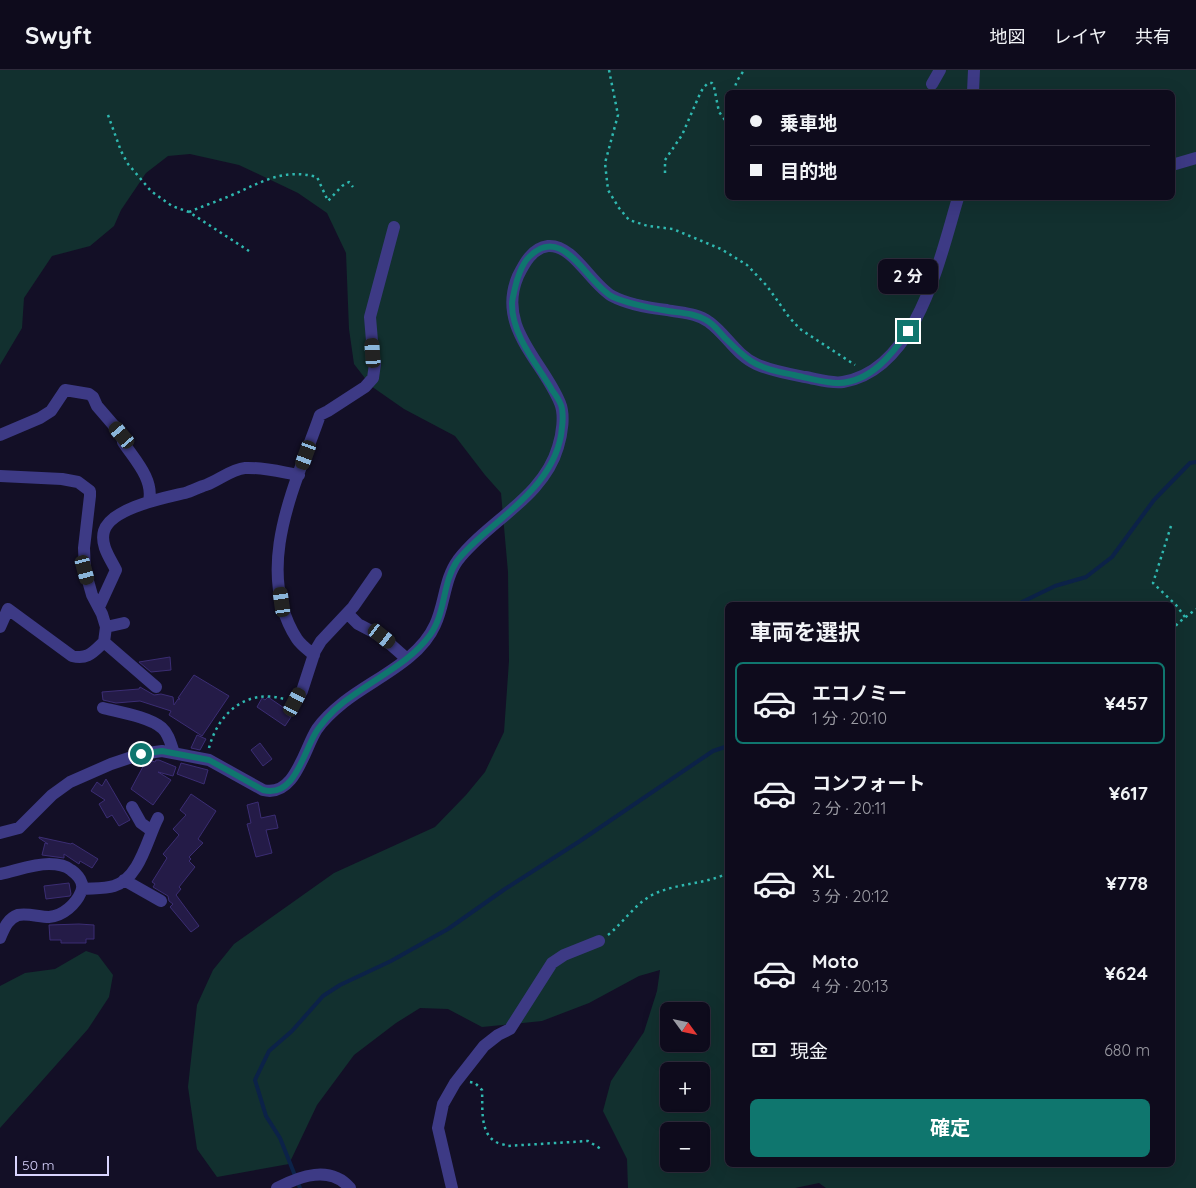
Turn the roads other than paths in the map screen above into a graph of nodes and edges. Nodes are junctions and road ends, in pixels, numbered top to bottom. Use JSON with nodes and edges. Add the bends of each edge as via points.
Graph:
{"nodes":[{"id":1,"x":940,"y":70,"type":"edge"},
{"id":2,"x":974,"y":70,"type":"edge"},
{"id":3,"x":932,"y":84,"type":"dead end"},
{"id":4,"x":973,"y":90,"type":"edge"},
{"id":5,"x":1196,"y":158,"type":"edge"},
{"id":6,"x":1175,"y":164,"type":"edge"},
{"id":7,"x":957,"y":200,"type":"edge"},
{"id":8,"x":394,"y":227,"type":"dead end"},
{"id":9,"x":0,"y":435,"type":"edge"},
{"id":10,"x":298,"y":475,"type":"junction"},
{"id":11,"x":0,"y":476,"type":"edge"},
{"id":12,"x":149,"y":501,"type":"junction"},
{"id":13,"x":376,"y":574,"type":"dead end"},
{"id":14,"x":99,"y":607,"type":"junction"},
{"id":15,"x":348,"y":614,"type":"junction"},
{"id":16,"x":124,"y":623,"type":"dead end"},
{"id":17,"x":0,"y":627,"type":"edge"},
{"id":18,"x":106,"y":627,"type":"junction"},
{"id":19,"x":104,"y":642,"type":"junction"},
{"id":20,"x":314,"y":655,"type":"junction"},
{"id":21,"x":408,"y":659,"type":"junction"},
{"id":22,"x":156,"y":687,"type":"dead end"},
{"id":23,"x":295,"y":702,"type":"road end"},
{"id":24,"x":103,"y":708,"type":"dead end"},
{"id":25,"x":174,"y":753,"type":"junction"},
{"id":26,"x":132,"y":806,"type":"dead end"},
{"id":27,"x":158,"y":818,"type":"dead end"},
{"id":28,"x":152,"y":831,"type":"junction"},
{"id":29,"x":0,"y":833,"type":"edge"},
{"id":30,"x":0,"y":874,"type":"edge"},
{"id":31,"x":124,"y":880,"type":"junction"},
{"id":32,"x":82,"y":889,"type":"junction"},
{"id":33,"x":161,"y":901,"type":"dead end"},
{"id":34,"x":0,"y":938,"type":"edge"},
{"id":35,"x":599,"y":941,"type":"road end"},
{"id":36,"x":281,"y":1186,"type":"edge"},
{"id":37,"x":350,"y":1188,"type":"edge"},
{"id":38,"x":452,"y":1188,"type":"edge"}],
"edges":[{"from":1,"to":3,"type":"street"},
{"from":2,"to":4,"type":"street"},
{"from":5,"to":6,"type":"street"},
{"from":7,"to":21,"type":"street","via":[[928,296],[918,317],[885,361],[869,374],[838,383],[754,364],[709,322],[698,316],[613,296],[599,287],[573,257],[559,248],[542,248],[528,258],[516,280],[512,304],[515,323],[562,406],[558,447],[549,468],[535,487],[458,560],[447,583],[436,624]]},
{"from":8,"to":10,"type":"street","via":[[370,317],[375,364],[373,378],[365,387],[320,415]]},
{"from":9,"to":12,"type":"street","via":[[51,411],[65,390],[89,394],[122,435],[123,442],[148,479]]},
{"from":10,"to":12,"type":"street","via":[[237,469],[186,492]]},
{"from":10,"to":20,"type":"street","via":[[281,530],[277,570],[288,621],[298,641]]},
{"from":11,"to":14,"type":"street","via":[[62,479],[78,482],[87,488],[90,496],[85,528],[85,570]]},
{"from":12,"to":14,"type":"street","via":[[118,514],[104,531],[105,552],[116,570]]},
{"from":13,"to":15,"type":"street"},
{"from":14,"to":18,"type":"street"},
{"from":15,"to":20,"type":"street","via":[[321,640]]},
{"from":15,"to":21,"type":"street"},
{"from":16,"to":18,"type":"street"},
{"from":17,"to":19,"type":"street","via":[[8,609],[72,656],[80,658],[91,654]]},
{"from":18,"to":19,"type":"street"},
{"from":19,"to":22,"type":"street"},
{"from":20,"to":23,"type":"street"},
{"from":21,"to":25,"type":"street","via":[[334,710],[317,730],[301,765],[278,791],[263,790],[206,760]]},
{"from":24,"to":25,"type":"street","via":[[156,724],[167,734]]},
{"from":25,"to":29,"type":"street","via":[[141,754],[70,782],[19,828]]},
{"from":26,"to":28,"type":"street","via":[[140,823]]},
{"from":27,"to":28,"type":"street"},
{"from":28,"to":31,"type":"street","via":[[144,853]]},
{"from":30,"to":32,"type":"street","via":[[48,864],[62,865],[79,877]]},
{"from":31,"to":32,"type":"street","via":[[115,886]]},
{"from":31,"to":33,"type":"street"},
{"from":32,"to":34,"type":"street","via":[[72,906],[62,913],[49,917],[19,915],[10,919]]},
{"from":35,"to":38,"type":"street","via":[[552,963],[510,1028],[484,1046],[458,1078],[444,1104],[438,1128]]},
{"from":36,"to":37,"type":"street","via":[[308,1175],[321,1174],[344,1181]]}]}
